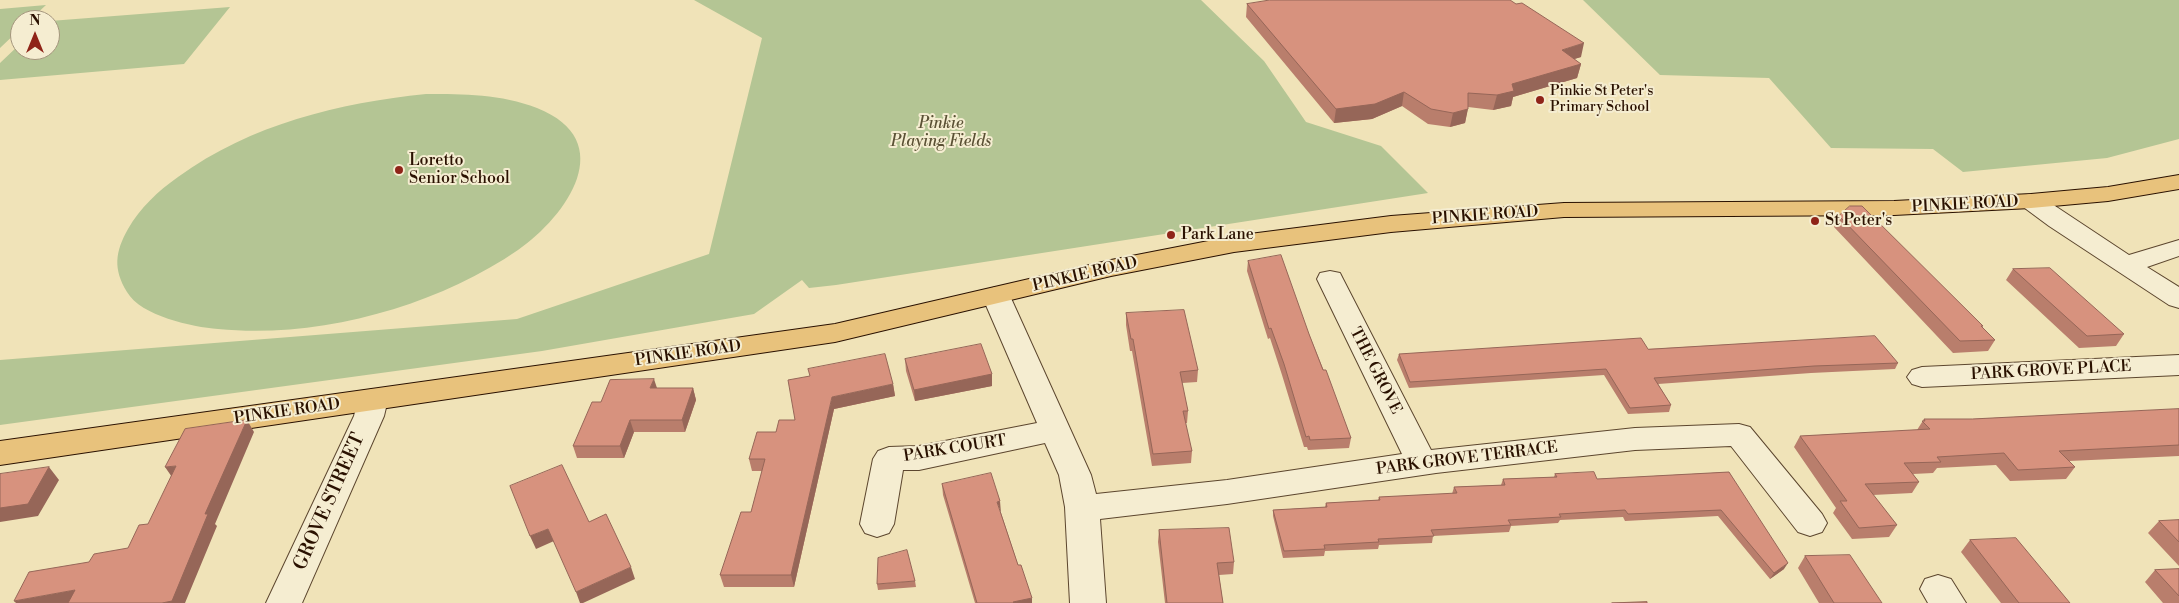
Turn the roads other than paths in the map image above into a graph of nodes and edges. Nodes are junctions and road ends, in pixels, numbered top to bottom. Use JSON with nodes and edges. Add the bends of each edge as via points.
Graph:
{"nodes":[{"id":1,"x":2179,"y":182,"type":"edge"},
{"id":2,"x":2031,"y":201,"type":"junction"},
{"id":3,"x":2179,"y":248,"type":"edge"},
{"id":4,"x":2126,"y":265,"type":"junction"},
{"id":5,"x":1330,"y":279,"type":"dead end"},
{"id":6,"x":996,"y":296,"type":"junction"},
{"id":7,"x":2179,"y":298,"type":"edge"},
{"id":8,"x":2179,"y":365,"type":"edge"},
{"id":9,"x":1922,"y":378,"type":"dead end"},
{"id":10,"x":373,"y":399,"type":"junction"},
{"id":11,"x":1056,"y":430,"type":"junction"},
{"id":12,"x":0,"y":453,"type":"edge"},
{"id":13,"x":1422,"y":463,"type":"junction"},
{"id":14,"x":1082,"y":507,"type":"junction"},
{"id":15,"x":1810,"y":523,"type":"dead end"},
{"id":16,"x":877,"y":524,"type":"dead end"},
{"id":17,"x":284,"y":603,"type":"edge"},
{"id":18,"x":1088,"y":603,"type":"edge"}],
"edges":[{"from":1,"to":2,"type":"main road","name":"PINKIE ROAD","via":[[2108,194]]},
{"from":2,"to":4,"type":"street"},
{"from":2,"to":6,"type":"main road","name":"PINKIE ROAD","via":[[1894,208],[1564,210],[1391,224],[1234,244],[1111,268]]},
{"from":3,"to":4,"type":"street"},
{"from":4,"to":7,"type":"street"},
{"from":5,"to":13,"type":"street","name":"THE GROVE"},
{"from":6,"to":10,"type":"main road","name":"PINKIE ROAD","via":[[835,333]]},
{"from":6,"to":11,"type":"street"},
{"from":8,"to":9,"type":"street","name":"PARK GROVE PLACE"},
{"from":10,"to":12,"type":"main road","name":"PINKIE ROAD"},
{"from":10,"to":17,"type":"street","name":"GROVE STREET"},
{"from":11,"to":14,"type":"street","via":[[1075,475]]},
{"from":11,"to":16,"type":"street","name":"PARK COURT","via":[[919,458],[889,459]]},
{"from":13,"to":14,"type":"street","name":"PARK GROVE TERRACE","via":[[1227,492]]},
{"from":13,"to":15,"type":"street","name":"PARK GROVE TERRACE","via":[[1636,439],[1739,435]]},
{"from":14,"to":18,"type":"street"}]}
